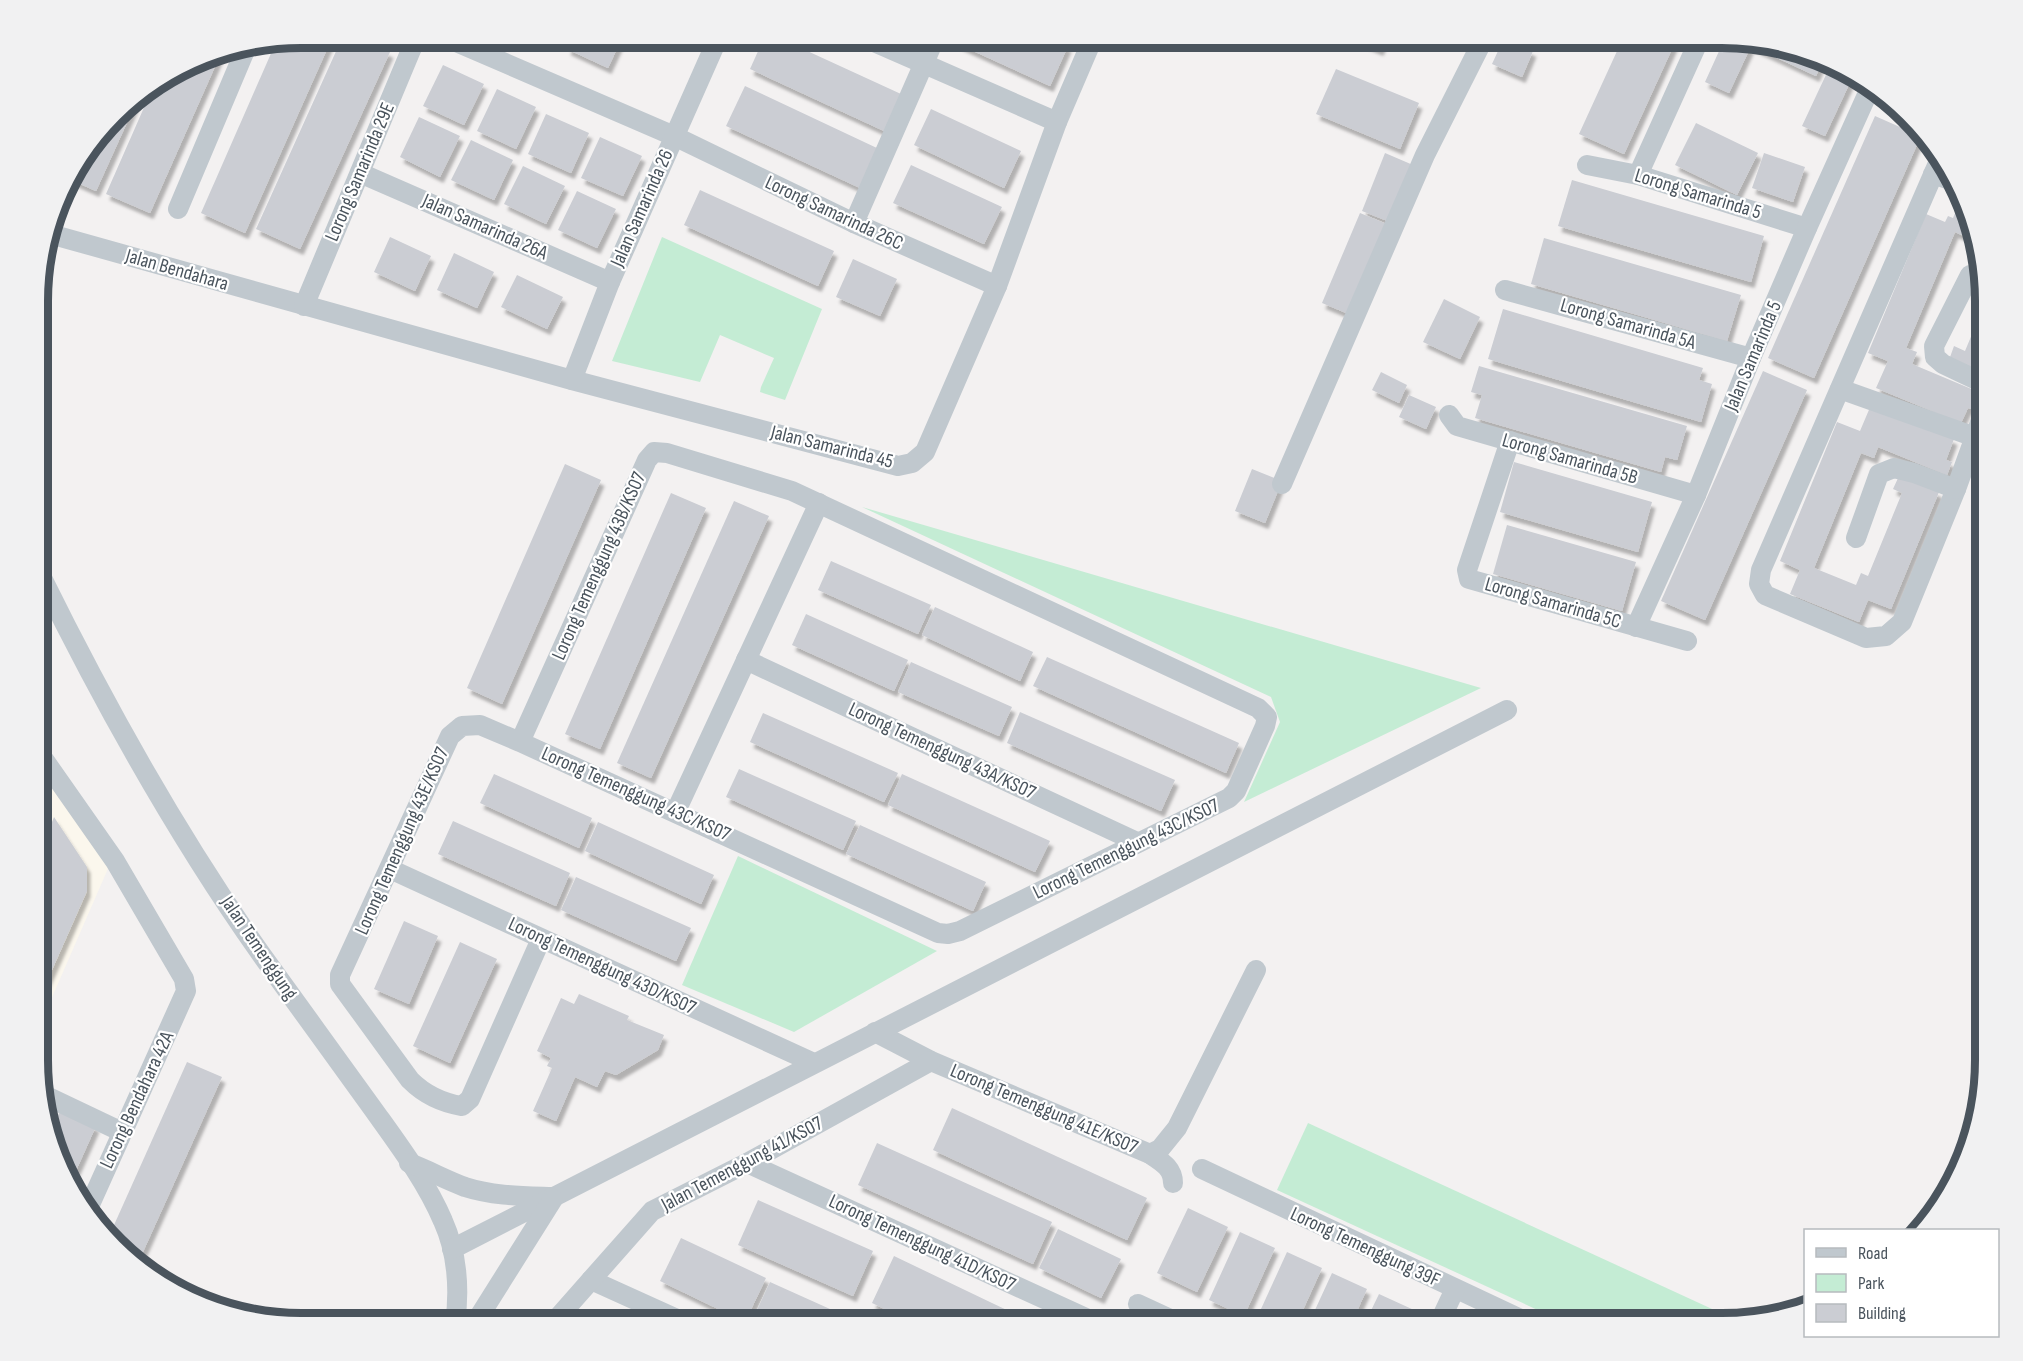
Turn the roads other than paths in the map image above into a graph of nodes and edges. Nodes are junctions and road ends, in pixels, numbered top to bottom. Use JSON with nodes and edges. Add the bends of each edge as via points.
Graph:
{"nodes":[{"id":1,"x":412,"y":48,"type":"edge"},
{"id":2,"x":470,"y":48,"type":"edge"},
{"id":3,"x":714,"y":48,"type":"edge"},
{"id":4,"x":889,"y":48,"type":"edge"},
{"id":5,"x":931,"y":48,"type":"edge"},
{"id":6,"x":1089,"y":48,"type":"edge"},
{"id":7,"x":1479,"y":48,"type":"edge"},
{"id":8,"x":1695,"y":48,"type":"edge"},
{"id":9,"x":243,"y":55,"type":"edge"},
{"id":10,"x":924,"y":63,"type":"junction"},
{"id":11,"x":1867,"y":94,"type":"edge"},
{"id":12,"x":1057,"y":122,"type":"junction"},
{"id":13,"x":674,"y":136,"type":"junction"},
{"id":14,"x":1587,"y":165,"type":"dead end"},
{"id":15,"x":1936,"y":167,"type":"edge"},
{"id":16,"x":360,"y":172,"type":"junction"},
{"id":17,"x":1638,"y":175,"type":"junction"},
{"id":18,"x":178,"y":209,"type":"dead end"},
{"id":19,"x":854,"y":224,"type":"junction"},
{"id":20,"x":1807,"y":228,"type":"junction"},
{"id":21,"x":57,"y":236,"type":"edge"},
{"id":22,"x":1971,"y":275,"type":"dead end"},
{"id":23,"x":610,"y":282,"type":"junction"},
{"id":24,"x":996,"y":286,"type":"junction"},
{"id":25,"x":1505,"y":290,"type":"dead end"},
{"id":26,"x":304,"y":306,"type":"junction"},
{"id":27,"x":1751,"y":358,"type":"junction"},
{"id":28,"x":1975,"y":379,"type":"edge"},
{"id":29,"x":572,"y":380,"type":"junction"},
{"id":30,"x":1840,"y":388,"type":"junction"},
{"id":31,"x":1449,"y":415,"type":"dead end"},
{"id":32,"x":1975,"y":437,"type":"joint"},
{"id":33,"x":1510,"y":441,"type":"junction"},
{"id":34,"x":1282,"y":484,"type":"dead end"},
{"id":35,"x":1956,"y":489,"type":"junction"},
{"id":36,"x":1696,"y":495,"type":"junction"},
{"id":37,"x":819,"y":503,"type":"junction"},
{"id":38,"x":1856,"y":538,"type":"dead end"},
{"id":39,"x":48,"y":590,"type":"edge"},
{"id":40,"x":1636,"y":627,"type":"junction"},
{"id":41,"x":1687,"y":641,"type":"dead end"},
{"id":42,"x":746,"y":660,"type":"junction"},
{"id":43,"x":1507,"y":710,"type":"dead end"},
{"id":44,"x":520,"y":742,"type":"junction"},
{"id":45,"x":48,"y":765,"type":"edge"},
{"id":46,"x":676,"y":811,"type":"junction"},
{"id":47,"x":1137,"y":842,"type":"junction"},
{"id":48,"x":390,"y":869,"type":"junction"},
{"id":49,"x":541,"y":939,"type":"junction"},
{"id":50,"x":1256,"y":970,"type":"dead end"},
{"id":51,"x":875,"y":1032,"type":"junction"},
{"id":52,"x":931,"y":1061,"type":"junction"},
{"id":53,"x":814,"y":1063,"type":"junction"},
{"id":54,"x":51,"y":1099,"type":"edge"},
{"id":55,"x":122,"y":1132,"type":"junction"},
{"id":56,"x":1150,"y":1154,"type":"junction"},
{"id":57,"x":409,"y":1163,"type":"junction"},
{"id":58,"x":747,"y":1163,"type":"junction"},
{"id":59,"x":1202,"y":1169,"type":"dead end"},
{"id":60,"x":1173,"y":1183,"type":"dead end"},
{"id":61,"x":555,"y":1197,"type":"junction"},
{"id":62,"x":91,"y":1201,"type":"edge"},
{"id":63,"x":452,"y":1249,"type":"junction"},
{"id":64,"x":591,"y":1280,"type":"junction"},
{"id":65,"x":1455,"y":1289,"type":"junction"},
{"id":66,"x":1138,"y":1304,"type":"dead end"},
{"id":67,"x":455,"y":1313,"type":"edge"},
{"id":68,"x":481,"y":1313,"type":"edge"},
{"id":69,"x":562,"y":1313,"type":"edge"},
{"id":70,"x":664,"y":1313,"type":"edge"},
{"id":71,"x":1075,"y":1313,"type":"edge"},
{"id":72,"x":1157,"y":1313,"type":"edge"},
{"id":73,"x":1444,"y":1313,"type":"edge"},
{"id":74,"x":1507,"y":1313,"type":"edge"}],
"edges":[{"from":1,"to":16,"type":"street","name":"Lorong Samarinda 29E"},
{"from":2,"to":13,"type":"street","name":"Lorong Samarinda 26C"},
{"from":3,"to":13,"type":"street","name":"Jalan Samarinda 26"},
{"from":4,"to":10,"type":"street"},
{"from":5,"to":10,"type":"street"},
{"from":6,"to":12,"type":"street","name":"Jalan Samarinda 45"},
{"from":7,"to":34,"type":"street","via":[[1425,155]]},
{"from":8,"to":17,"type":"street"},
{"from":9,"to":18,"type":"street"},
{"from":10,"to":12,"type":"street"},
{"from":10,"to":19,"type":"street"},
{"from":11,"to":20,"type":"street","name":"Jalan Samarinda 5"},
{"from":12,"to":24,"type":"street","name":"Jalan Samarinda 45"},
{"from":13,"to":19,"type":"street","name":"Lorong Samarinda 26C"},
{"from":13,"to":23,"type":"street","name":"Jalan Samarinda 26"},
{"from":14,"to":17,"type":"street","name":"Lorong Samarinda 5"},
{"from":15,"to":30,"type":"street"},
{"from":16,"to":23,"type":"street","name":"Jalan Samarinda 26A"},
{"from":16,"to":26,"type":"street","name":"Lorong Samarinda 29E"},
{"from":17,"to":20,"type":"street","name":"Lorong Samarinda 5"},
{"from":19,"to":24,"type":"street","name":"Lorong Samarinda 26C"},
{"from":20,"to":27,"type":"street","name":"Jalan Samarinda 5"},
{"from":21,"to":26,"type":"street","name":"Jalan Bendahara"},
{"from":22,"to":28,"type":"street","via":[[1934,346],[1935,357],[1943,364]]},
{"from":23,"to":29,"type":"street","name":"Jalan Samarinda 26"},
{"from":24,"to":29,"type":"street","name":"Jalan Samarinda 45","via":[[925,452],[912,463],[898,466]]},
{"from":25,"to":27,"type":"street","name":"Lorong Samarinda 5A"},
{"from":26,"to":29,"type":"street","name":"Jalan Samarinda 45"},
{"from":27,"to":36,"type":"street","name":"Jalan Samarinda 5"},
{"from":30,"to":32,"type":"street"},
{"from":30,"to":35,"type":"street","via":[[1761,570],[1759,584],[1765,595],[1866,638],[1886,636],[1902,622]]},
{"from":31,"to":33,"type":"street","name":"Lorong Samarinda 5B","via":[[1457,426]]},
{"from":32,"to":35,"type":"street"},
{"from":33,"to":36,"type":"street","name":"Lorong Samarinda 5B"},
{"from":33,"to":40,"type":"street","name":"Lorong Samarinda 5C","via":[[1467,570],[1469,579]]},
{"from":35,"to":38,"type":"street","via":[[1894,468],[1879,474]]},
{"from":36,"to":40,"type":"street","name":"Jalan Samarinda 5"},
{"from":37,"to":42,"type":"street"},
{"from":37,"to":44,"type":"street","name":"Lorong Temenggung 43B/KS07","via":[[792,491],[654,452]]},
{"from":37,"to":47,"type":"street","name":"Lorong Temenggung 43C/KS07","via":[[1258,708],[1267,717],[1229,798]]},
{"from":39,"to":57,"type":"street","name":"Jalan Temenggung","via":[[146,777],[260,952]]},
{"from":40,"to":41,"type":"street","name":"Lorong Samarinda 5C"},
{"from":42,"to":46,"type":"street"},
{"from":42,"to":47,"type":"street","name":"Lorong Temenggung 43A/KS07"},
{"from":43,"to":51,"type":"street"},
{"from":44,"to":46,"type":"street","name":"Lorong Temenggung 43C/KS07"},
{"from":44,"to":48,"type":"street","name":"Lorong Temenggung 43E/KS07","via":[[480,725],[462,726],[450,736]]},
{"from":45,"to":55,"type":"street","name":"Lorong Bendahara 42A","via":[[115,861],[184,979],[186,991]]},
{"from":46,"to":47,"type":"street","name":"Lorong Temenggung 43C/KS07","via":[[938,933],[948,934]]},
{"from":48,"to":49,"type":"street","name":"Lorong Temenggung 43D/KS07"},
{"from":48,"to":49,"type":"street","name":"Lorong Temenggung 43E/KS07","via":[[340,975],[340,984],[410,1080],[420,1090],[450,1104],[462,1106],[470,1099]]},
{"from":49,"to":53,"type":"street","name":"Lorong Temenggung 43D/KS07"},
{"from":50,"to":56,"type":"street","name":"Lorong Temenggung 41E/KS07","via":[[1177,1128],[1160,1149]]},
{"from":51,"to":52,"type":"street","name":"Lorong Temenggung 41E/KS07"},
{"from":51,"to":53,"type":"street"},
{"from":52,"to":56,"type":"street","name":"Lorong Temenggung 41E/KS07"},
{"from":52,"to":58,"type":"street","name":"Jalan Temenggung 41/KS07"},
{"from":53,"to":61,"type":"street"},
{"from":54,"to":55,"type":"street"},
{"from":55,"to":62,"type":"street","name":"Lorong Bendahara 42A"},
{"from":56,"to":60,"type":"street","via":[[1166,1164],[1173,1174]]},
{"from":57,"to":61,"type":"street","via":[[480,1191]]},
{"from":57,"to":63,"type":"street","name":"Jalan Temenggung","via":[[444,1222]]},
{"from":58,"to":64,"type":"street","name":"Jalan Temenggung 41/KS07","via":[[652,1211]]},
{"from":58,"to":71,"type":"street","name":"Lorong Temenggung 41D/KS07"},
{"from":59,"to":65,"type":"street","name":"Lorong Temenggung 39F"},
{"from":61,"to":63,"type":"street"},
{"from":61,"to":68,"type":"street"},
{"from":63,"to":67,"type":"street","name":"Jalan Temenggung","via":[[456,1269]]},
{"from":64,"to":69,"type":"street","name":"Jalan Temenggung 41/KS07"},
{"from":64,"to":70,"type":"street"},
{"from":65,"to":73,"type":"street"},
{"from":65,"to":74,"type":"street","name":"Lorong Temenggung 39F"},
{"from":66,"to":72,"type":"street"}]}
